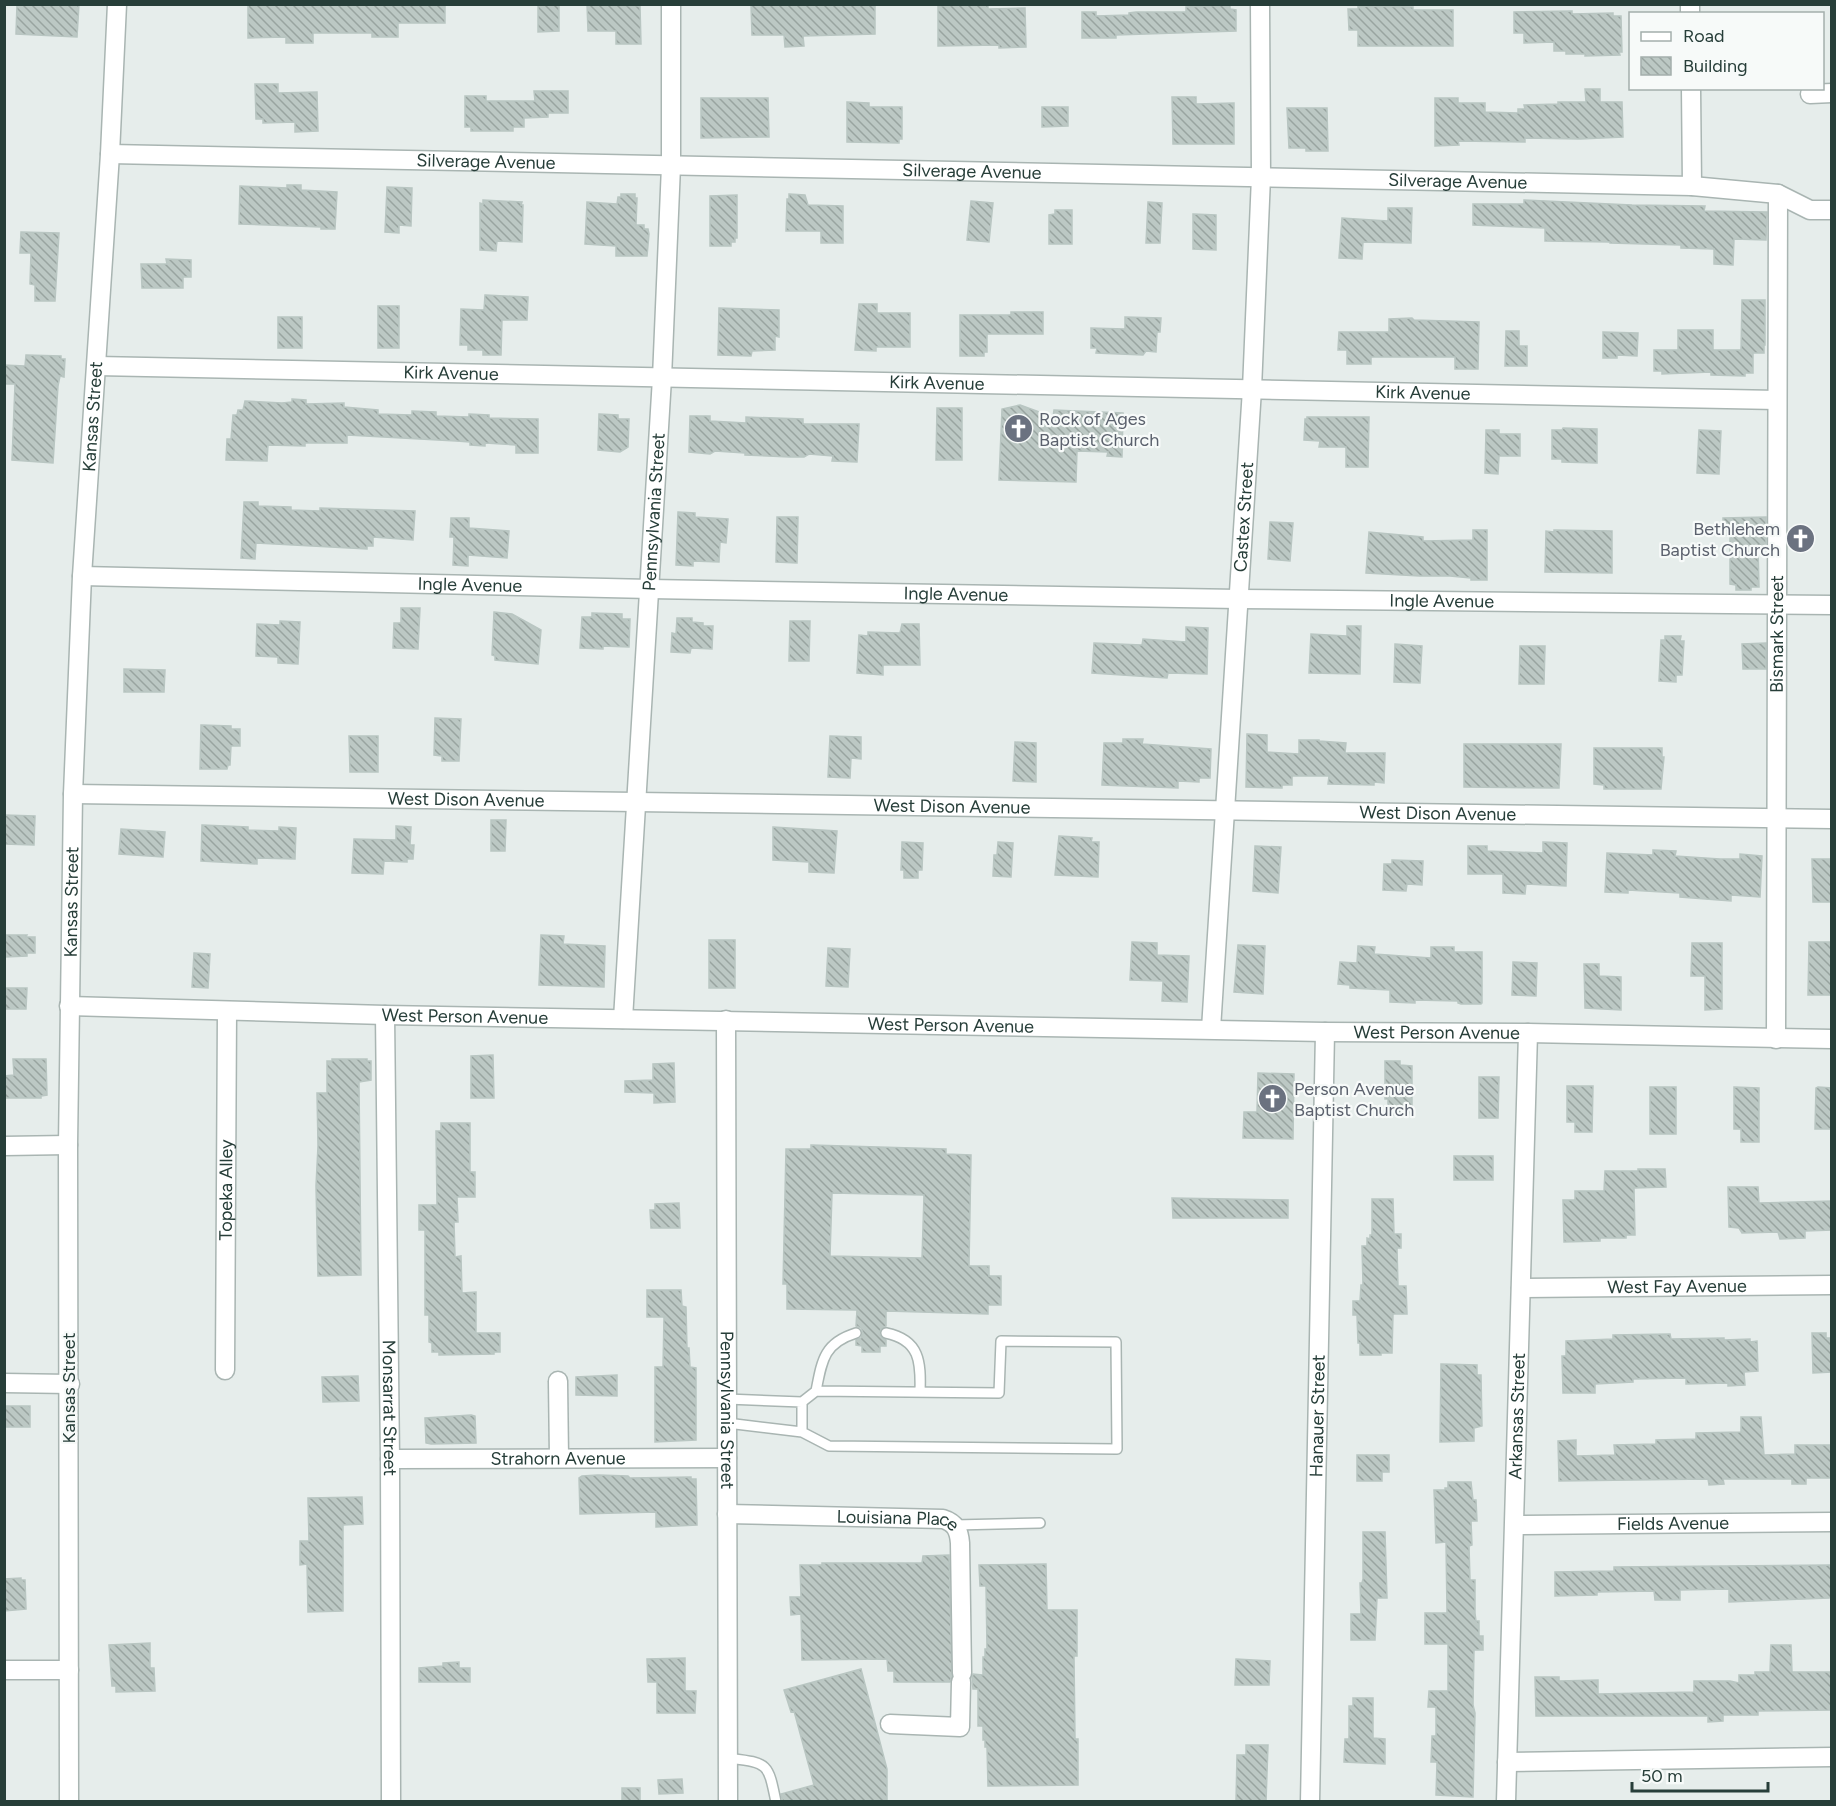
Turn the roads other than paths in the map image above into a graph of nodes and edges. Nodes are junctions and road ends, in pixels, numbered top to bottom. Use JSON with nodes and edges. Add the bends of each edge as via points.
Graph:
{"nodes":[{"id":1,"x":117,"y":4,"type":"edge"},
{"id":2,"x":671,"y":4,"type":"edge"},
{"id":3,"x":1260,"y":4,"type":"edge"},
{"id":4,"x":1691,"y":90,"type":"edge"},
{"id":5,"x":1832,"y":93,"type":"edge"},
{"id":6,"x":1810,"y":94,"type":"dead end"},
{"id":7,"x":110,"y":154,"type":"junction"},
{"id":8,"x":671,"y":166,"type":"junction"},
{"id":9,"x":1261,"y":177,"type":"junction"},
{"id":10,"x":1692,"y":186,"type":"junction"},
{"id":11,"x":1778,"y":194,"type":"junction"},
{"id":12,"x":1832,"y":210,"type":"edge"},
{"id":13,"x":97,"y":366,"type":"junction"},
{"id":14,"x":662,"y":378,"type":"junction"},
{"id":15,"x":1252,"y":389,"type":"junction"},
{"id":16,"x":1777,"y":400,"type":"junction"},
{"id":17,"x":82,"y":576,"type":"junction"},
{"id":18,"x":650,"y":589,"type":"junction"},
{"id":19,"x":1238,"y":599,"type":"junction"},
{"id":20,"x":1832,"y":605,"type":"edge"},
{"id":21,"x":1778,"y":606,"type":"junction"},
{"id":22,"x":73,"y":794,"type":"junction"},
{"id":23,"x":636,"y":802,"type":"junction"},
{"id":24,"x":1224,"y":811,"type":"junction"},
{"id":25,"x":1776,"y":819,"type":"junction"},
{"id":26,"x":1832,"y":819,"type":"edge"},
{"id":27,"x":69,"y":1006,"type":"junction"},
{"id":28,"x":227,"y":1011,"type":"junction"},
{"id":29,"x":385,"y":1015,"type":"junction"},
{"id":30,"x":623,"y":1019,"type":"junction"},
{"id":31,"x":726,"y":1020,"type":"junction"},
{"id":32,"x":1211,"y":1029,"type":"junction"},
{"id":33,"x":1325,"y":1032,"type":"junction"},
{"id":34,"x":1528,"y":1033,"type":"junction"},
{"id":35,"x":1776,"y":1039,"type":"junction"},
{"id":36,"x":1832,"y":1039,"type":"edge"},
{"id":37,"x":68,"y":1145,"type":"junction"},
{"id":38,"x":4,"y":1146,"type":"edge"},
{"id":39,"x":1832,"y":1286,"type":"edge"},
{"id":40,"x":1521,"y":1288,"type":"junction"},
{"id":41,"x":856,"y":1333,"type":"dead end"},
{"id":42,"x":886,"y":1333,"type":"dead end"},
{"id":43,"x":225,"y":1370,"type":"dead end"},
{"id":44,"x":558,"y":1381,"type":"dead end"},
{"id":45,"x":4,"y":1383,"type":"edge"},
{"id":46,"x":70,"y":1384,"type":"junction"},
{"id":47,"x":816,"y":1391,"type":"junction"},
{"id":48,"x":920,"y":1392,"type":"junction"},
{"id":49,"x":727,"y":1399,"type":"junction"},
{"id":50,"x":802,"y":1402,"type":"junction"},
{"id":51,"x":727,"y":1423,"type":"junction"},
{"id":52,"x":802,"y":1432,"type":"junction"},
{"id":53,"x":559,"y":1458,"type":"junction"},
{"id":54,"x":727,"y":1458,"type":"junction"},
{"id":55,"x":390,"y":1459,"type":"junction"},
{"id":56,"x":727,"y":1514,"type":"junction"},
{"id":57,"x":1832,"y":1522,"type":"edge"},
{"id":58,"x":1040,"y":1523,"type":"dead end"},
{"id":59,"x":955,"y":1525,"type":"junction"},
{"id":60,"x":1515,"y":1525,"type":"junction"},
{"id":61,"x":4,"y":1670,"type":"edge"},
{"id":62,"x":69,"y":1670,"type":"junction"},
{"id":63,"x":890,"y":1724,"type":"dead end"},
{"id":64,"x":1832,"y":1757,"type":"edge"},
{"id":65,"x":728,"y":1758,"type":"junction"},
{"id":66,"x":1507,"y":1762,"type":"junction"},
{"id":67,"x":69,"y":1802,"type":"edge"},
{"id":68,"x":391,"y":1802,"type":"edge"},
{"id":69,"x":728,"y":1802,"type":"edge"},
{"id":70,"x":776,"y":1802,"type":"edge"},
{"id":71,"x":1310,"y":1802,"type":"edge"},
{"id":72,"x":1506,"y":1802,"type":"edge"}],
"edges":[{"from":1,"to":7,"type":"street","name":"Kansas Street"},
{"from":2,"to":8,"type":"street","name":"Pennsylvania Street"},
{"from":3,"to":9,"type":"street","name":"Castex Street"},
{"from":4,"to":10,"type":"street"},
{"from":5,"to":6,"type":"street"},
{"from":7,"to":8,"type":"street","name":"Silverage Avenue"},
{"from":7,"to":13,"type":"street","name":"Kansas Street"},
{"from":8,"to":9,"type":"street","name":"Silverage Avenue"},
{"from":8,"to":14,"type":"street","name":"Pennsylvania Street"},
{"from":9,"to":10,"type":"street","name":"Silverage Avenue"},
{"from":9,"to":15,"type":"street","name":"Castex Street"},
{"from":10,"to":11,"type":"street","name":"Silverage Avenue"},
{"from":11,"to":12,"type":"street","name":"Silverage Avenue","via":[[1810,210]]},
{"from":11,"to":16,"type":"street","name":"Bismark Street"},
{"from":13,"to":14,"type":"street","name":"Kirk Avenue"},
{"from":13,"to":17,"type":"street","name":"Kansas Street"},
{"from":14,"to":15,"type":"street","name":"Kirk Avenue"},
{"from":14,"to":18,"type":"street","name":"Pennsylvania Street"},
{"from":15,"to":16,"type":"street","name":"Kirk Avenue"},
{"from":15,"to":19,"type":"street","name":"Castex Street"},
{"from":16,"to":21,"type":"street","name":"Bismark Street"},
{"from":17,"to":18,"type":"street","name":"Ingle Avenue"},
{"from":17,"to":22,"type":"street","name":"Kansas Street"},
{"from":18,"to":19,"type":"street","name":"Ingle Avenue"},
{"from":18,"to":23,"type":"street","name":"Pennsylvania Street"},
{"from":19,"to":21,"type":"street","name":"Ingle Avenue"},
{"from":19,"to":24,"type":"street","name":"Castex Street"},
{"from":20,"to":21,"type":"street","name":"Ingle Avenue"},
{"from":21,"to":25,"type":"street","name":"Bismark Street"},
{"from":22,"to":23,"type":"street","name":"West Dison Avenue"},
{"from":22,"to":27,"type":"street","name":"Kansas Street"},
{"from":23,"to":24,"type":"street","name":"West Dison Avenue"},
{"from":23,"to":30,"type":"street","name":"Pennsylvania Street"},
{"from":24,"to":25,"type":"street","name":"West Dison Avenue"},
{"from":24,"to":32,"type":"street","name":"Castex Street"},
{"from":25,"to":26,"type":"street","name":"West Dison Avenue"},
{"from":25,"to":35,"type":"street","name":"Bismark Street"},
{"from":27,"to":28,"type":"street","name":"West Person Avenue"},
{"from":27,"to":37,"type":"street","name":"Kansas Street"},
{"from":28,"to":29,"type":"street","name":"West Person Avenue"},
{"from":28,"to":43,"type":"street","name":"Topeka Alley"},
{"from":29,"to":30,"type":"street","name":"West Person Avenue"},
{"from":29,"to":55,"type":"street","name":"Monsarrat Street"},
{"from":30,"to":31,"type":"street","name":"West Person Avenue"},
{"from":31,"to":32,"type":"street","name":"West Person Avenue"},
{"from":31,"to":49,"type":"street","name":"Pennsylvania Street"},
{"from":32,"to":33,"type":"street","name":"West Person Avenue"},
{"from":33,"to":34,"type":"street","name":"West Person Avenue"},
{"from":33,"to":71,"type":"street","name":"Hanauer Street"},
{"from":34,"to":35,"type":"street","name":"West Person Avenue"},
{"from":34,"to":40,"type":"street","name":"Arkansas Street"},
{"from":35,"to":36,"type":"street","name":"West Person Avenue"},
{"from":37,"to":38,"type":"street"},
{"from":37,"to":46,"type":"street","name":"Kansas Street"},
{"from":39,"to":40,"type":"street","name":"West Fay Avenue"},
{"from":40,"to":60,"type":"street","name":"Arkansas Street"},
{"from":41,"to":47,"type":"lane","via":[[844,1336],[830,1347],[820,1368]]},
{"from":42,"to":48,"type":"lane","via":[[899,1335],[915,1350]]},
{"from":44,"to":53,"type":"street"},
{"from":45,"to":46,"type":"street"},
{"from":46,"to":62,"type":"street","name":"Kansas Street"},
{"from":47,"to":48,"type":"lane"},
{"from":47,"to":50,"type":"lane"},
{"from":48,"to":52,"type":"lane","via":[[999,1393],[1001,1341],[1116,1342],[1117,1449],[829,1446]]},
{"from":49,"to":50,"type":"lane"},
{"from":49,"to":51,"type":"street","name":"Pennsylvania Street"},
{"from":50,"to":52,"type":"lane"},
{"from":51,"to":52,"type":"lane"},
{"from":51,"to":54,"type":"street","name":"Pennsylvania Street"},
{"from":53,"to":54,"type":"street","name":"Strahorn Avenue"},
{"from":53,"to":55,"type":"street","name":"Strahorn Avenue"},
{"from":54,"to":56,"type":"street","name":"Pennsylvania Street"},
{"from":55,"to":68,"type":"street","name":"Monsarrat Street"},
{"from":56,"to":59,"type":"street","name":"Louisiana Place","via":[[943,1519]]},
{"from":56,"to":65,"type":"street","name":"Pennsylvania Street"},
{"from":57,"to":60,"type":"street","name":"Fields Avenue"},
{"from":58,"to":59,"type":"lane"},
{"from":59,"to":63,"type":"street","name":"Louisiana Place","via":[[960,1535],[960,1727]]},
{"from":60,"to":66,"type":"street","name":"Arkansas Street"},
{"from":61,"to":62,"type":"street"},
{"from":62,"to":67,"type":"street","name":"Kansas Street"},
{"from":64,"to":66,"type":"street"},
{"from":65,"to":69,"type":"street","name":"Pennsylvania Street"},
{"from":65,"to":70,"type":"lane","via":[[755,1761],[767,1768]]},
{"from":66,"to":72,"type":"street","name":"Arkansas Street"}]}
